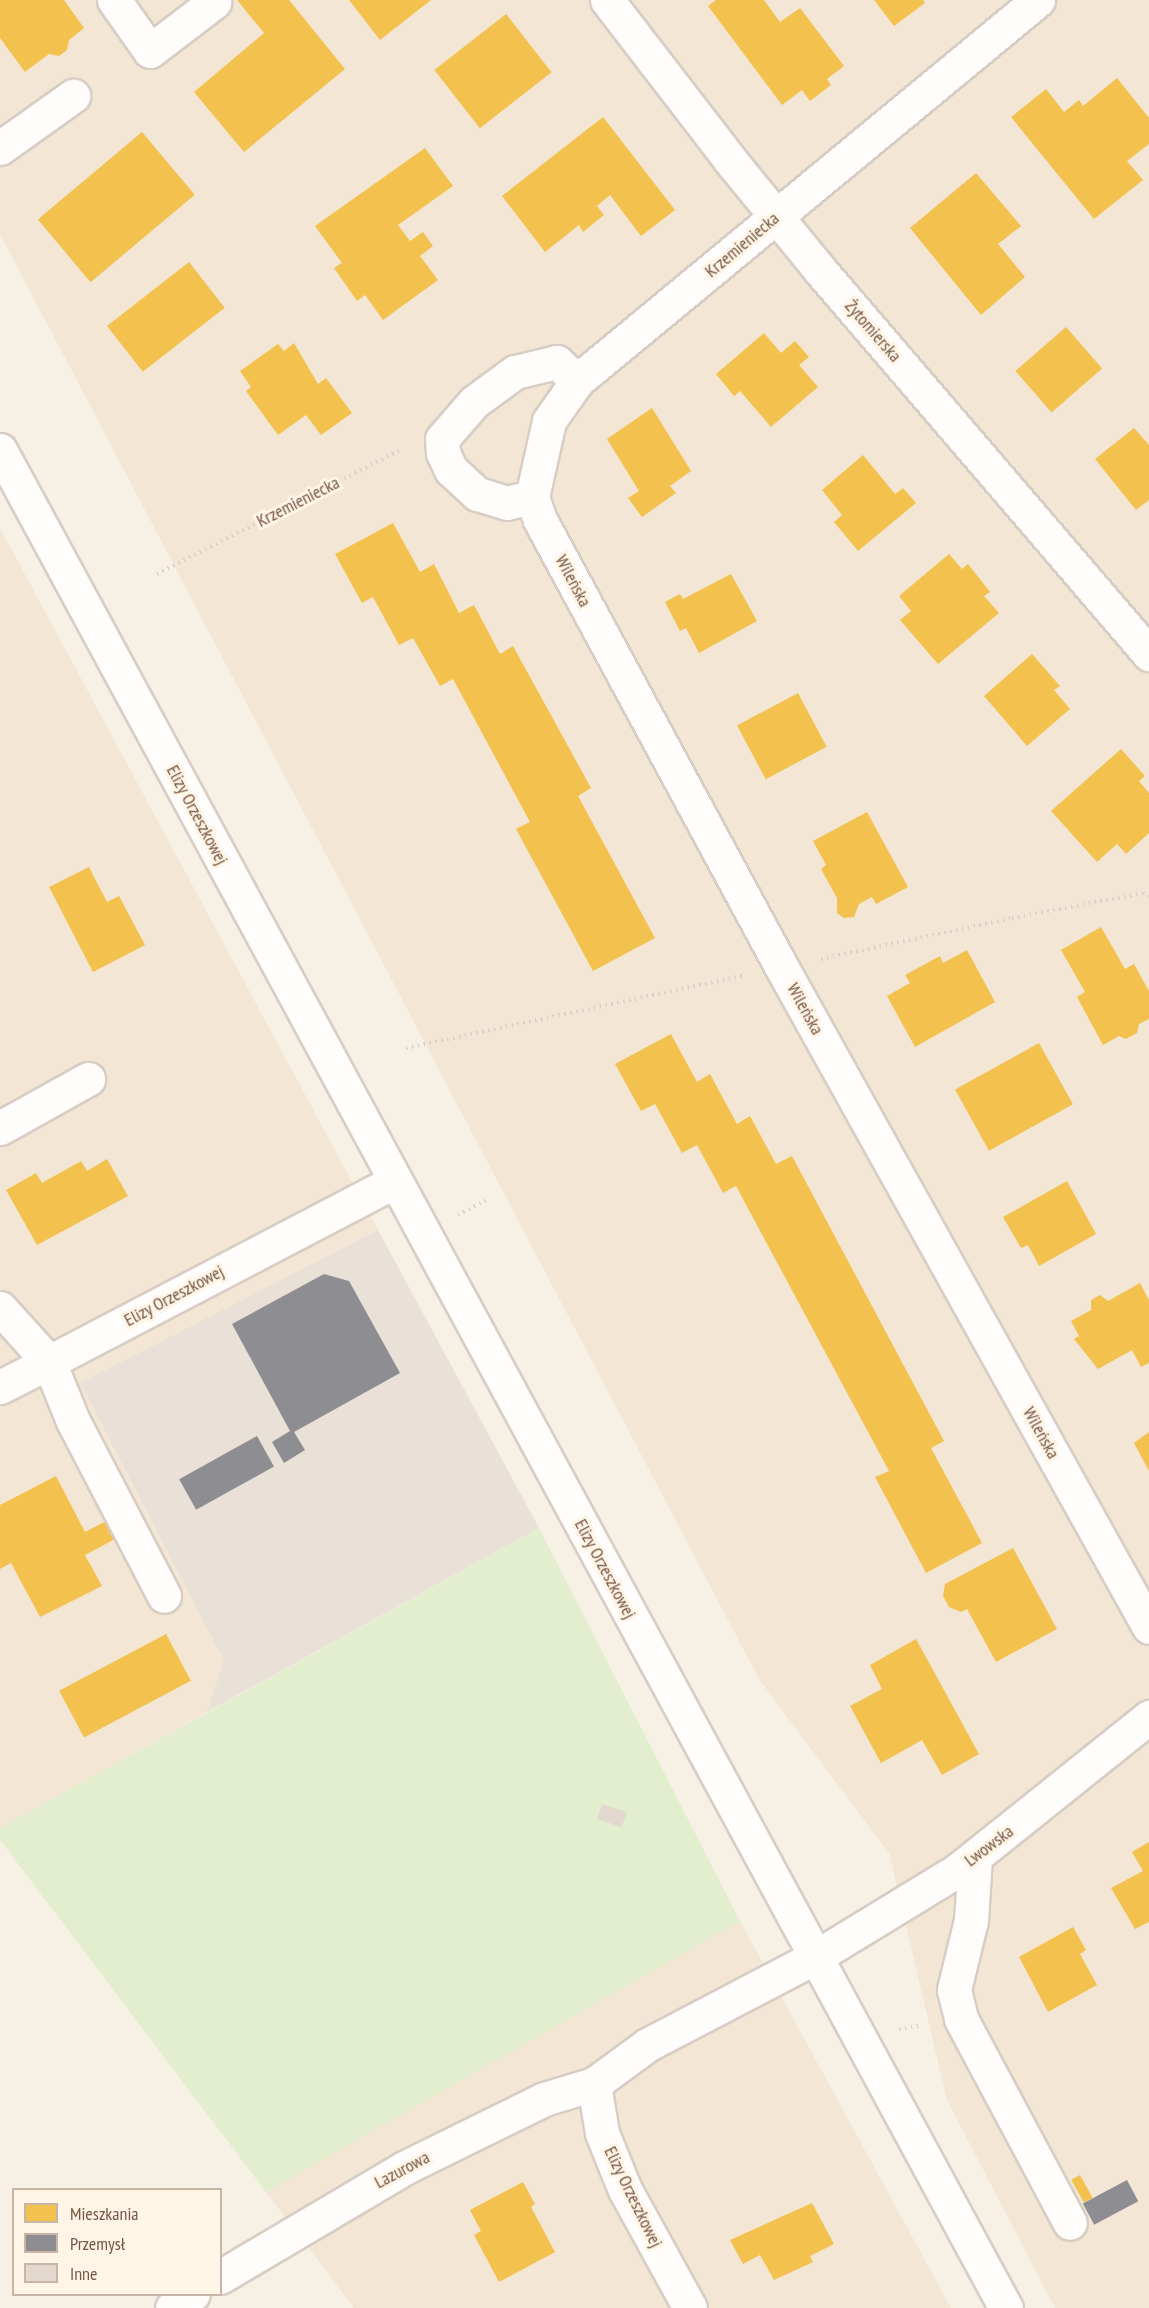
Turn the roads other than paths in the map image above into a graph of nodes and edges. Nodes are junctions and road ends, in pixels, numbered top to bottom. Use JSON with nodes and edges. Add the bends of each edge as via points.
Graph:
{"nodes":[{"id":1,"x":114,"y":0,"type":"edge"},
{"id":2,"x":607,"y":0,"type":"edge"},
{"id":3,"x":1038,"y":0,"type":"edge"},
{"id":4,"x":214,"y":2,"type":"dead end"},
{"id":5,"x":73,"y":96,"type":"dead end"},
{"id":6,"x":0,"y":148,"type":"edge"},
{"id":7,"x":776,"y":216,"type":"junction"},
{"id":8,"x":577,"y":381,"type":"junction"},
{"id":9,"x":0,"y":450,"type":"edge"},
{"id":10,"x":532,"y":497,"type":"junction"},
{"id":11,"x":1149,"y":654,"type":"edge"},
{"id":12,"x":88,"y":1079,"type":"dead end"},
{"id":13,"x":0,"y":1128,"type":"edge"},
{"id":14,"x":395,"y":1180,"type":"junction"},
{"id":15,"x":0,"y":1308,"type":"edge"},
{"id":16,"x":49,"y":1362,"type":"junction"},
{"id":17,"x":0,"y":1386,"type":"edge"},
{"id":18,"x":164,"y":1596,"type":"dead end"},
{"id":19,"x":1149,"y":1627,"type":"edge"},
{"id":20,"x":1149,"y":1717,"type":"edge"},
{"id":21,"x":975,"y":1857,"type":"junction"},
{"id":22,"x":817,"y":1956,"type":"junction"},
{"id":23,"x":594,"y":2084,"type":"junction"},
{"id":24,"x":1070,"y":2223,"type":"dead end"},
{"id":25,"x":222,"y":2276,"type":"edge"},
{"id":26,"x":191,"y":2296,"type":"edge"},
{"id":27,"x":172,"y":2308,"type":"edge"},
{"id":28,"x":690,"y":2308,"type":"edge"},
{"id":29,"x":1006,"y":2308,"type":"edge"}],
"edges":[{"from":1,"to":4,"type":"street","via":[[150,51]]},
{"from":2,"to":7,"type":"street","name":"Żytomierska"},
{"from":3,"to":7,"type":"street","name":"Krzemieniecka"},
{"from":5,"to":6,"type":"street"},
{"from":7,"to":8,"type":"street","name":"Krzemieniecka"},
{"from":7,"to":11,"type":"street","name":"Żytomierska"},
{"from":8,"to":10,"type":"street","via":[[549,421]]},
{"from":8,"to":10,"type":"street","via":[[557,362],[514,372],[474,402],[442,439],[451,470],[477,494],[507,503]]},
{"from":9,"to":14,"type":"street","name":"Elizy Orzeszkowej"},
{"from":10,"to":19,"type":"street","name":"Wileńska","via":[[540,520],[782,968]]},
{"from":12,"to":13,"type":"street"},
{"from":14,"to":16,"type":"street","name":"Elizy Orzeszkowej"},
{"from":14,"to":22,"type":"street","name":"Elizy Orzeszkowej"},
{"from":15,"to":16,"type":"street"},
{"from":16,"to":17,"type":"street","name":"Elizy Orzeszkowej"},
{"from":16,"to":18,"type":"street","via":[[73,1421]]},
{"from":20,"to":21,"type":"street","name":"Lwowska"},
{"from":21,"to":22,"type":"street","name":"Lwowska"},
{"from":21,"to":24,"type":"street","via":[[971,1920],[954,1990],[961,2019]]},
{"from":22,"to":23,"type":"street","via":[[646,2045]]},
{"from":22,"to":29,"type":"street","name":"Elizy Orzeszkowej"},
{"from":23,"to":25,"type":"street","name":"Lazurowa","via":[[544,2099],[404,2168]]},
{"from":23,"to":28,"type":"street","name":"Elizy Orzeszkowej","via":[[602,2133],[625,2190]]},
{"from":26,"to":27,"type":"street"}]}
